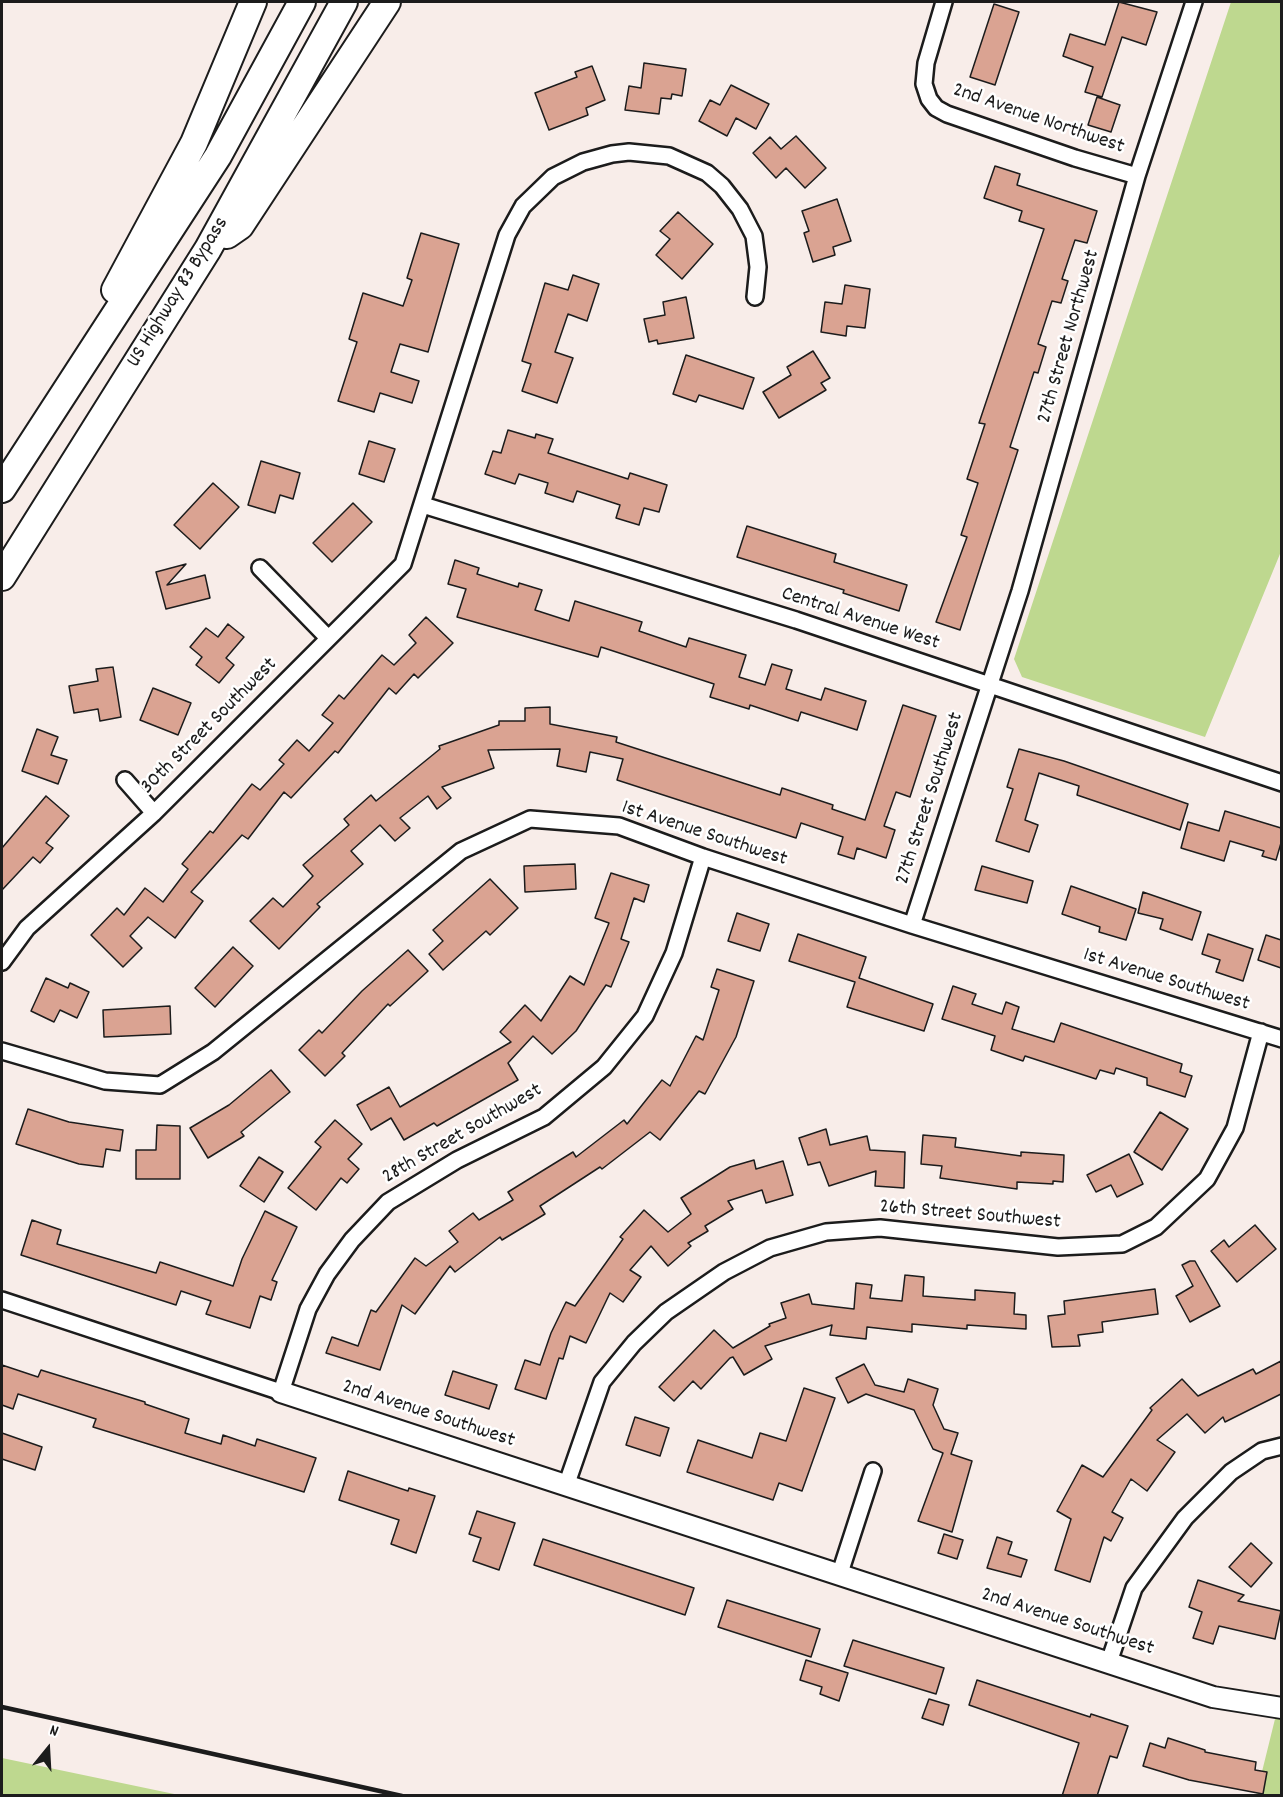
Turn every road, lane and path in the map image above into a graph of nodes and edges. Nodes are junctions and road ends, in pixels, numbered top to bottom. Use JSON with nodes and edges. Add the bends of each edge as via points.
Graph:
{"nodes":[{"id":1,"x":253,"y":2,"type":"edge"},
{"id":2,"x":302,"y":2,"type":"edge"},
{"id":3,"x":344,"y":2,"type":"edge"},
{"id":4,"x":387,"y":2,"type":"edge"},
{"id":5,"x":944,"y":2,"type":"edge"},
{"id":6,"x":1194,"y":2,"type":"edge"},
{"id":7,"x":1137,"y":176,"type":"junction"},
{"id":8,"x":208,"y":249,"type":"junction"},
{"id":9,"x":755,"y":297,"type":"dead end"},
{"id":10,"x":83,"y":368,"type":"junction"},
{"id":11,"x":2,"y":489,"type":"edge"},
{"id":12,"x":423,"y":505,"type":"junction"},
{"id":13,"x":260,"y":568,"type":"dead end"},
{"id":14,"x":2,"y":577,"type":"edge"},
{"id":15,"x":328,"y":638,"type":"junction"},
{"id":16,"x":989,"y":685,"type":"junction"},
{"id":17,"x":125,"y":780,"type":"dead end"},
{"id":18,"x":1281,"y":783,"type":"edge"},
{"id":19,"x":154,"y":813,"type":"junction"},
{"id":20,"x":703,"y":857,"type":"junction"},
{"id":21,"x":912,"y":925,"type":"junction"},
{"id":22,"x":2,"y":962,"type":"edge"},
{"id":23,"x":1261,"y":1032,"type":"junction"},
{"id":24,"x":1281,"y":1039,"type":"edge"},
{"id":25,"x":2,"y":1051,"type":"edge"},
{"id":26,"x":2,"y":1300,"type":"edge"},
{"id":27,"x":281,"y":1392,"type":"junction"},
{"id":28,"x":1281,"y":1446,"type":"edge"},
{"id":29,"x":873,"y":1471,"type":"dead end"},
{"id":30,"x":566,"y":1486,"type":"junction"},
{"id":31,"x":839,"y":1576,"type":"junction"},
{"id":32,"x":1109,"y":1662,"type":"junction"},
{"id":33,"x":1281,"y":1708,"type":"edge"}],
"edges":[{"from":1,"to":10,"type":"highway","via":[[194,143],[120,280]]},
{"from":2,"to":10,"type":"highway","name":"US Highway 83 Bypass","via":[[218,156]]},
{"from":3,"to":8,"type":"highway","name":"US Highway 83 Bypass"},
{"from":4,"to":8,"type":"highway","via":[[240,226]]},
{"from":5,"to":7,"type":"street","name":"2nd Avenue Northwest","via":[[926,63],[924,84],[929,99],[947,114]]},
{"from":6,"to":7,"type":"street","name":"27th Street Northwest"},
{"from":7,"to":16,"type":"street","name":"27th Street Northwest","via":[[1020,591]]},
{"from":8,"to":14,"type":"highway","name":"US Highway 83 Bypass"},
{"from":9,"to":12,"type":"street","name":"30th Street Southwest","via":[[758,267],[754,236],[740,209],[707,173],[669,156],[629,152],[592,159],[560,173],[523,206],[507,235]]},
{"from":10,"to":11,"type":"highway","name":"US Highway 83 Bypass"},
{"from":12,"to":15,"type":"street","name":"30th Street Southwest","via":[[403,564]]},
{"from":12,"to":16,"type":"street","name":"Central Avenue West","via":[[796,620]]},
{"from":13,"to":15,"type":"street"},
{"from":15,"to":19,"type":"street","name":"30th Street Southwest"},
{"from":16,"to":18,"type":"street","name":"Central Avenue West"},
{"from":16,"to":21,"type":"street","name":"27th Street Southwest"},
{"from":17,"to":19,"type":"street"},
{"from":19,"to":22,"type":"street","name":"30th Street Southwest","via":[[27,928]]},
{"from":20,"to":21,"type":"street","name":"1st Avenue Southwest"},
{"from":20,"to":25,"type":"street","name":"1st Avenue Southwest","via":[[619,826],[530,819],[461,851],[213,1052],[160,1085],[105,1081]]},
{"from":20,"to":27,"type":"street","name":"28th Street Southwest","via":[[674,953],[645,1017],[604,1066],[544,1117],[457,1160],[388,1202],[327,1274],[308,1309]]},
{"from":21,"to":23,"type":"street","name":"1st Avenue Southwest"},
{"from":23,"to":24,"type":"street","name":"1st Avenue Southwest"},
{"from":23,"to":30,"type":"street","name":"26th Street Southwest","via":[[1235,1128],[1207,1179],[1156,1227],[1122,1244],[1058,1247],[880,1228],[826,1232],[770,1248],[724,1272],[666,1312],[634,1343],[602,1382]]},
{"from":26,"to":27,"type":"street","name":"2nd Avenue Southwest"},
{"from":27,"to":30,"type":"street","name":"2nd Avenue Southwest"},
{"from":28,"to":32,"type":"street","via":[[1262,1452],[1231,1472],[1185,1518],[1134,1588]]},
{"from":29,"to":31,"type":"street"},
{"from":30,"to":31,"type":"street","name":"2nd Avenue Southwest"},
{"from":31,"to":32,"type":"street","name":"2nd Avenue Southwest"},
{"from":32,"to":33,"type":"street","name":"2nd Avenue Southwest","via":[[1214,1697]]}]}
